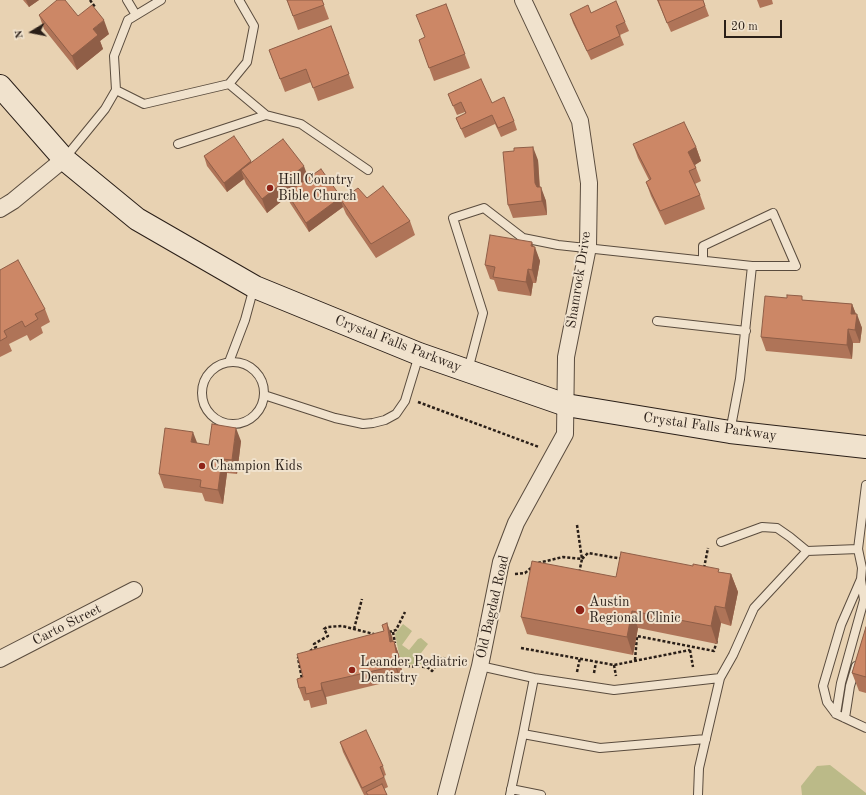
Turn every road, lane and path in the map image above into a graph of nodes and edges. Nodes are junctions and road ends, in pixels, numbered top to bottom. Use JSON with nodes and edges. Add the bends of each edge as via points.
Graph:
{"nodes":[{"id":1,"x":90,"y":0,"type":"edge"},
{"id":2,"x":127,"y":0,"type":"edge"},
{"id":3,"x":161,"y":0,"type":"edge"},
{"id":4,"x":239,"y":0,"type":"edge"},
{"id":5,"x":524,"y":0,"type":"edge"},
{"id":6,"x":95,"y":7,"type":"edge"},
{"id":7,"x":136,"y":15,"type":"junction"},
{"id":8,"x":229,"y":84,"type":"junction"},
{"id":9,"x":0,"y":86,"type":"edge"},
{"id":10,"x":116,"y":90,"type":"junction"},
{"id":11,"x":266,"y":115,"type":"junction"},
{"id":12,"x":178,"y":144,"type":"dead end"},
{"id":13,"x":64,"y":159,"type":"junction"},
{"id":14,"x":368,"y":170,"type":"dead end"},
{"id":15,"x":0,"y":209,"type":"edge"},
{"id":16,"x":588,"y":247,"type":"junction"},
{"id":17,"x":703,"y":260,"type":"junction"},
{"id":18,"x":752,"y":266,"type":"junction"},
{"id":19,"x":255,"y":287,"type":"junction"},
{"id":20,"x":657,"y":321,"type":"dead end"},
{"id":21,"x":746,"y":331,"type":"junction"},
{"id":22,"x":419,"y":354,"type":"junction"},
{"id":23,"x":229,"y":362,"type":"junction"},
{"id":24,"x":467,"y":372,"type":"junction"},
{"id":25,"x":264,"y":395,"type":"junction"},
{"id":26,"x":406,"y":398,"type":"junction"},
{"id":27,"x":566,"y":405,"type":"junction"},
{"id":28,"x":730,"y":432,"type":"junction"},
{"id":29,"x":540,"y":447,"type":"dead end"},
{"id":30,"x":866,"y":447,"type":"edge"},
{"id":31,"x":866,"y":485,"type":"edge"},
{"id":32,"x":577,"y":525,"type":"dead end"},
{"id":33,"x":710,"y":540,"type":"dead end"},
{"id":34,"x":721,"y":542,"type":"dead end"},
{"id":35,"x":858,"y":549,"type":"junction"},
{"id":36,"x":807,"y":551,"type":"junction"},
{"id":37,"x":551,"y":559,"type":"junction"},
{"id":38,"x":582,"y":559,"type":"junction"},
{"id":39,"x":627,"y":560,"type":"edge"},
{"id":40,"x":550,"y":566,"type":"edge"},
{"id":41,"x":515,"y":574,"type":"dead end"},
{"id":42,"x":579,"y":574,"type":"edge"},
{"id":43,"x":703,"y":575,"type":"edge"},
{"id":44,"x":861,"y":579,"type":"junction"},
{"id":45,"x":134,"y":590,"type":"dead end"},
{"id":46,"x":362,"y":599,"type":"dead end"},
{"id":47,"x":865,"y":604,"type":"edge"},
{"id":48,"x":405,"y":612,"type":"dead end"},
{"id":49,"x":354,"y":629,"type":"junction"},
{"id":50,"x":362,"y":631,"type":"junction"},
{"id":51,"x":393,"y":632,"type":"junction"},
{"id":52,"x":387,"y":633,"type":"edge"},
{"id":53,"x":377,"y":635,"type":"edge"},
{"id":54,"x":363,"y":638,"type":"edge"},
{"id":55,"x":717,"y":638,"type":"dead end"},
{"id":56,"x":691,"y":646,"type":"junction"},
{"id":57,"x":521,"y":648,"type":"dead end"},
{"id":58,"x":396,"y":649,"type":"edge"},
{"id":59,"x":690,"y":650,"type":"junction"},
{"id":60,"x":859,"y":657,"type":"edge"},
{"id":61,"x":0,"y":659,"type":"edge"},
{"id":62,"x":636,"y":660,"type":"junction"},
{"id":63,"x":454,"y":664,"type":"dead end"},
{"id":64,"x":402,"y":666,"type":"dead end"},
{"id":65,"x":480,"y":666,"type":"junction"},
{"id":66,"x":693,"y":667,"type":"dead end"},
{"id":67,"x":534,"y":678,"type":"junction"},
{"id":68,"x":720,"y":678,"type":"junction"},
{"id":69,"x":304,"y":685,"type":"edge"},
{"id":70,"x":836,"y":714,"type":"junction"},
{"id":71,"x":845,"y":718,"type":"junction"},
{"id":72,"x":866,"y":728,"type":"edge"},
{"id":73,"x":523,"y":734,"type":"junction"},
{"id":74,"x":706,"y":739,"type":"junction"},
{"id":75,"x":511,"y":792,"type":"edge"},
{"id":76,"x":446,"y":795,"type":"edge"},
{"id":77,"x":541,"y":795,"type":"edge"},
{"id":78,"x":698,"y":795,"type":"edge"}],
"edges":[{"from":1,"to":6,"type":"path"},
{"from":2,"to":7,"type":"lane"},
{"from":3,"to":7,"type":"lane"},
{"from":4,"to":8,"type":"lane","via":[[254,26],[247,62]]},
{"from":5,"to":16,"type":"street","name":"Shamrock Drive","via":[[580,121],[589,183]]},
{"from":7,"to":10,"type":"lane","via":[[128,20],[114,56]]},
{"from":8,"to":10,"type":"lane","via":[[144,104]]},
{"from":8,"to":11,"type":"lane"},
{"from":9,"to":13,"type":"main road","name":"Crystal Falls Parkway"},
{"from":10,"to":13,"type":"lane","via":[[105,109]]},
{"from":11,"to":12,"type":"lane"},
{"from":11,"to":14,"type":"lane","via":[[301,124]]},
{"from":13,"to":15,"type":"street"},
{"from":13,"to":19,"type":"main road","name":"Crystal Falls Parkway","via":[[137,220]]},
{"from":16,"to":17,"type":"lane"},
{"from":16,"to":24,"type":"lane","via":[[558,245],[523,238],[484,208],[453,218],[483,313]]},
{"from":16,"to":27,"type":"street","name":"Shamrock Drive","via":[[566,356]]},
{"from":17,"to":18,"type":"lane"},
{"from":17,"to":18,"type":"lane","via":[[703,246],[773,213],[796,266]]},
{"from":18,"to":21,"type":"lane"},
{"from":19,"to":22,"type":"main road","name":"Crystal Falls Parkway"},
{"from":19,"to":23,"type":"lane"},
{"from":20,"to":21,"type":"lane"},
{"from":21,"to":28,"type":"lane"},
{"from":22,"to":24,"type":"main road","name":"Crystal Falls Parkway"},
{"from":22,"to":26,"type":"lane"},
{"from":23,"to":25,"type":"lane","via":[[240,363],[257,374]]},
{"from":23,"to":25,"type":"lane","via":[[212,370],[202,388],[206,408],[212,416],[230,424],[240,423],[257,412]]},
{"from":24,"to":27,"type":"main road","name":"Crystal Falls Parkway"},
{"from":25,"to":26,"type":"lane","via":[[335,418],[363,424],[386,420],[396,414]]},
{"from":26,"to":29,"type":"path"},
{"from":27,"to":28,"type":"main road","name":"Crystal Falls Parkway"},
{"from":27,"to":65,"type":"street","name":"Old Bagdad Road","via":[[565,434],[516,523],[501,562]]},
{"from":28,"to":30,"type":"main road","name":"Crystal Falls Parkway"},
{"from":31,"to":35,"type":"lane"},
{"from":32,"to":38,"type":"path"},
{"from":33,"to":43,"type":"path"},
{"from":34,"to":36,"type":"lane","via":[[762,527],[777,528]]},
{"from":35,"to":36,"type":"lane"},
{"from":35,"to":44,"type":"lane","via":[[862,568]]},
{"from":36,"to":68,"type":"lane","via":[[754,608]]},
{"from":37,"to":38,"type":"path"},
{"from":37,"to":40,"type":"path"},
{"from":37,"to":41,"type":"path","via":[[540,561],[525,573]]},
{"from":38,"to":39,"type":"path","via":[[588,553]]},
{"from":38,"to":42,"type":"path"},
{"from":44,"to":47,"type":"lane"},
{"from":44,"to":70,"type":"lane","via":[[840,625],[823,686],[827,702]]},
{"from":45,"to":61,"type":"street","name":"Carto Street"},
{"from":46,"to":49,"type":"path"},
{"from":47,"to":70,"type":"lane","via":[[841,683]]},
{"from":48,"to":51,"type":"path"},
{"from":49,"to":50,"type":"path"},
{"from":49,"to":69,"type":"path","via":[[342,626],[324,628],[328,636],[298,658]]},
{"from":50,"to":53,"type":"path"},
{"from":50,"to":54,"type":"path"},
{"from":51,"to":52,"type":"path"},
{"from":51,"to":58,"type":"path"},
{"from":55,"to":56,"type":"path","via":[[714,651]]},
{"from":56,"to":59,"type":"path"},
{"from":56,"to":62,"type":"path","via":[[638,636]]},
{"from":57,"to":62,"type":"path","via":[[614,665]]},
{"from":59,"to":62,"type":"path"},
{"from":59,"to":66,"type":"path"},
{"from":60,"to":71,"type":"lane","via":[[850,686]]},
{"from":63,"to":64,"type":"path","via":[[442,657],[432,671],[426,667]]},
{"from":65,"to":67,"type":"lane"},
{"from":65,"to":76,"type":"street","name":"Old Bagdad Road"},
{"from":67,"to":68,"type":"lane","via":[[614,690]]},
{"from":67,"to":73,"type":"lane"},
{"from":68,"to":74,"type":"lane"},
{"from":70,"to":71,"type":"lane"},
{"from":71,"to":72,"type":"lane"},
{"from":73,"to":74,"type":"lane","via":[[600,748]]},
{"from":73,"to":75,"type":"lane"},
{"from":74,"to":78,"type":"lane","via":[[699,768]]},
{"from":75,"to":77,"type":"lane"}]}
